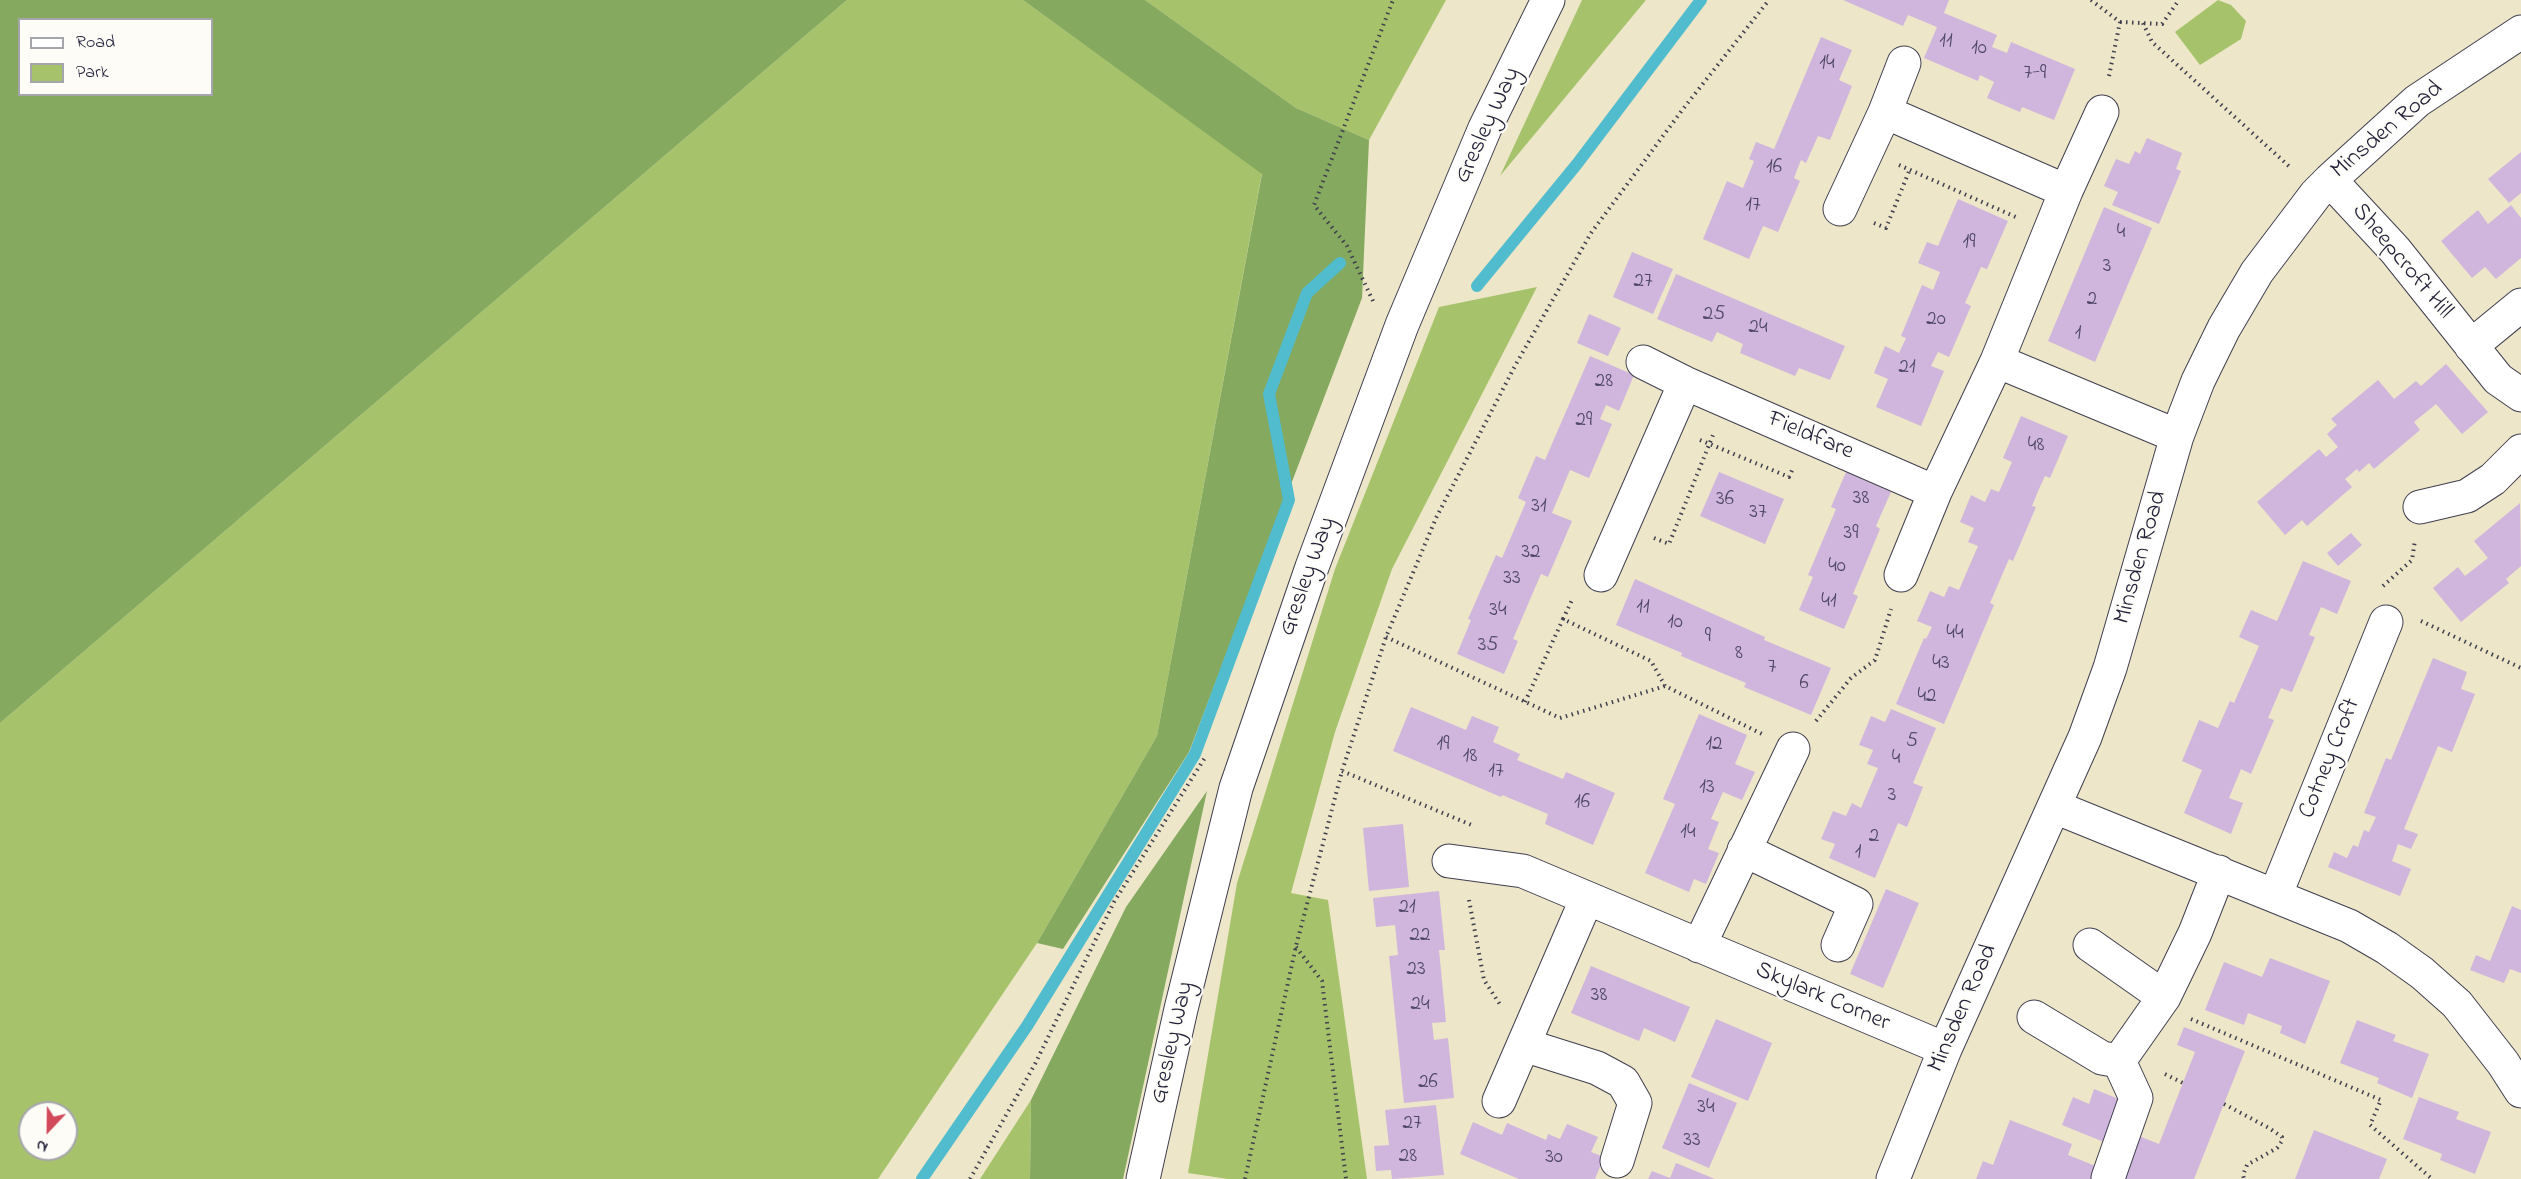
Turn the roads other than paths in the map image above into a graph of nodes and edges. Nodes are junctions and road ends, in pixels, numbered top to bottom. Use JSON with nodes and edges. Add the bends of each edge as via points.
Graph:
{"nodes":[{"id":1,"x":1548,"y":0,"type":"edge"},
{"id":2,"x":2521,"y":32,"type":"edge"},
{"id":3,"x":1904,"y":63,"type":"dead end"},
{"id":4,"x":1885,"y":112,"type":"junction"},
{"id":5,"x":2102,"y":112,"type":"road end"},
{"id":6,"x":2323,"y":187,"type":"junction"},
{"id":7,"x":2066,"y":191,"type":"junction"},
{"id":8,"x":1840,"y":209,"type":"road end"},
{"id":9,"x":2521,"y":305,"type":"edge"},
{"id":10,"x":2471,"y":346,"type":"junction"},
{"id":11,"x":1997,"y":361,"type":"junction"},
{"id":12,"x":1643,"y":362,"type":"dead end"},
{"id":13,"x":1685,"y":383,"type":"junction"},
{"id":14,"x":2521,"y":395,"type":"edge"},
{"id":15,"x":2177,"y":436,"type":"junction"},
{"id":16,"x":2521,"y":451,"type":"edge"},
{"id":17,"x":1935,"y":492,"type":"junction"},
{"id":18,"x":2420,"y":507,"type":"road end"},
{"id":19,"x":1901,"y":575,"type":"road end"},
{"id":20,"x":1601,"y":576,"type":"dead end"},
{"id":21,"x":2399,"y":620,"type":"road end"},
{"id":22,"x":1793,"y":749,"type":"road end"},
{"id":23,"x":2055,"y":807,"type":"junction"},
{"id":24,"x":1744,"y":850,"type":"junction"},
{"id":25,"x":1460,"y":862,"type":"road end"},
{"id":26,"x":2219,"y":872,"type":"junction"},
{"id":27,"x":2275,"y":896,"type":"junction"},
{"id":28,"x":1587,"y":898,"type":"junction"},
{"id":29,"x":1838,"y":945,"type":"dead end"},
{"id":30,"x":2090,"y":945,"type":"dead end"},
{"id":31,"x":1699,"y":946,"type":"junction"},
{"id":32,"x":2164,"y":997,"type":"junction"},
{"id":33,"x":2034,"y":1017,"type":"dead end"},
{"id":34,"x":1524,"y":1045,"type":"junction"},
{"id":35,"x":1945,"y":1049,"type":"junction"},
{"id":36,"x":2512,"y":1057,"type":"edge"},
{"id":37,"x":2119,"y":1061,"type":"junction"},
{"id":38,"x":2521,"y":1091,"type":"edge"},
{"id":39,"x":1499,"y":1101,"type":"dead end"},
{"id":40,"x":1617,"y":1161,"type":"dead end"},
{"id":41,"x":2108,"y":1178,"type":"edge"},
{"id":42,"x":1143,"y":1179,"type":"edge"},
{"id":43,"x":1893,"y":1179,"type":"edge"}],
"edges":[{"from":1,"to":42,"type":"street","name":"Gresley Way","via":[[1485,128],[1402,325],[1312,567],[1236,788]]},
{"from":2,"to":6,"type":"street","name":"Minsden Road","via":[[2417,101]]},
{"from":3,"to":4,"type":"street"},
{"from":4,"to":7,"type":"street"},
{"from":4,"to":8,"type":"street"},
{"from":5,"to":7,"type":"street"},
{"from":6,"to":10,"type":"street","name":"Sheepcroft Hill","via":[[2395,250]]},
{"from":6,"to":15,"type":"street","name":"Minsden Road","via":[[2257,272],[2224,328]]},
{"from":7,"to":11,"type":"street"},
{"from":9,"to":10,"type":"street"},
{"from":10,"to":14,"type":"street","name":"Sheepcroft Hill","via":[[2498,379]]},
{"from":11,"to":15,"type":"street"},
{"from":11,"to":17,"type":"street"},
{"from":12,"to":13,"type":"street","name":"Fieldfare"},
{"from":13,"to":17,"type":"street","name":"Fieldfare"},
{"from":13,"to":20,"type":"street"},
{"from":15,"to":23,"type":"street","name":"Minsden Road","via":[[2110,668]]},
{"from":16,"to":18,"type":"street","via":[[2493,479],[2467,496]]},
{"from":17,"to":19,"type":"street"},
{"from":21,"to":27,"type":"street","name":"Cotney Croft"},
{"from":22,"to":24,"type":"street"},
{"from":23,"to":26,"type":"street"},
{"from":23,"to":35,"type":"street","name":"Minsden Road"},
{"from":24,"to":29,"type":"street","via":[[1856,904]]},
{"from":24,"to":31,"type":"street"},
{"from":25,"to":28,"type":"street","name":"Skylark Corner","via":[[1522,871]]},
{"from":26,"to":27,"type":"street"},
{"from":26,"to":32,"type":"street"},
{"from":27,"to":36,"type":"street","via":[[2349,926],[2386,948],[2422,973]]},
{"from":28,"to":31,"type":"street","name":"Skylark Corner"},
{"from":28,"to":34,"type":"street"},
{"from":30,"to":32,"type":"street"},
{"from":31,"to":35,"type":"street","name":"Skylark Corner"},
{"from":32,"to":37,"type":"street"},
{"from":33,"to":37,"type":"street","via":[[2102,1058]]},
{"from":34,"to":39,"type":"street"},
{"from":34,"to":40,"type":"street","via":[[1597,1068],[1623,1082],[1635,1102]]},
{"from":35,"to":43,"type":"street","name":"Minsden Road"},
{"from":36,"to":38,"type":"street"},
{"from":37,"to":41,"type":"street","via":[[2136,1098]]}]}
